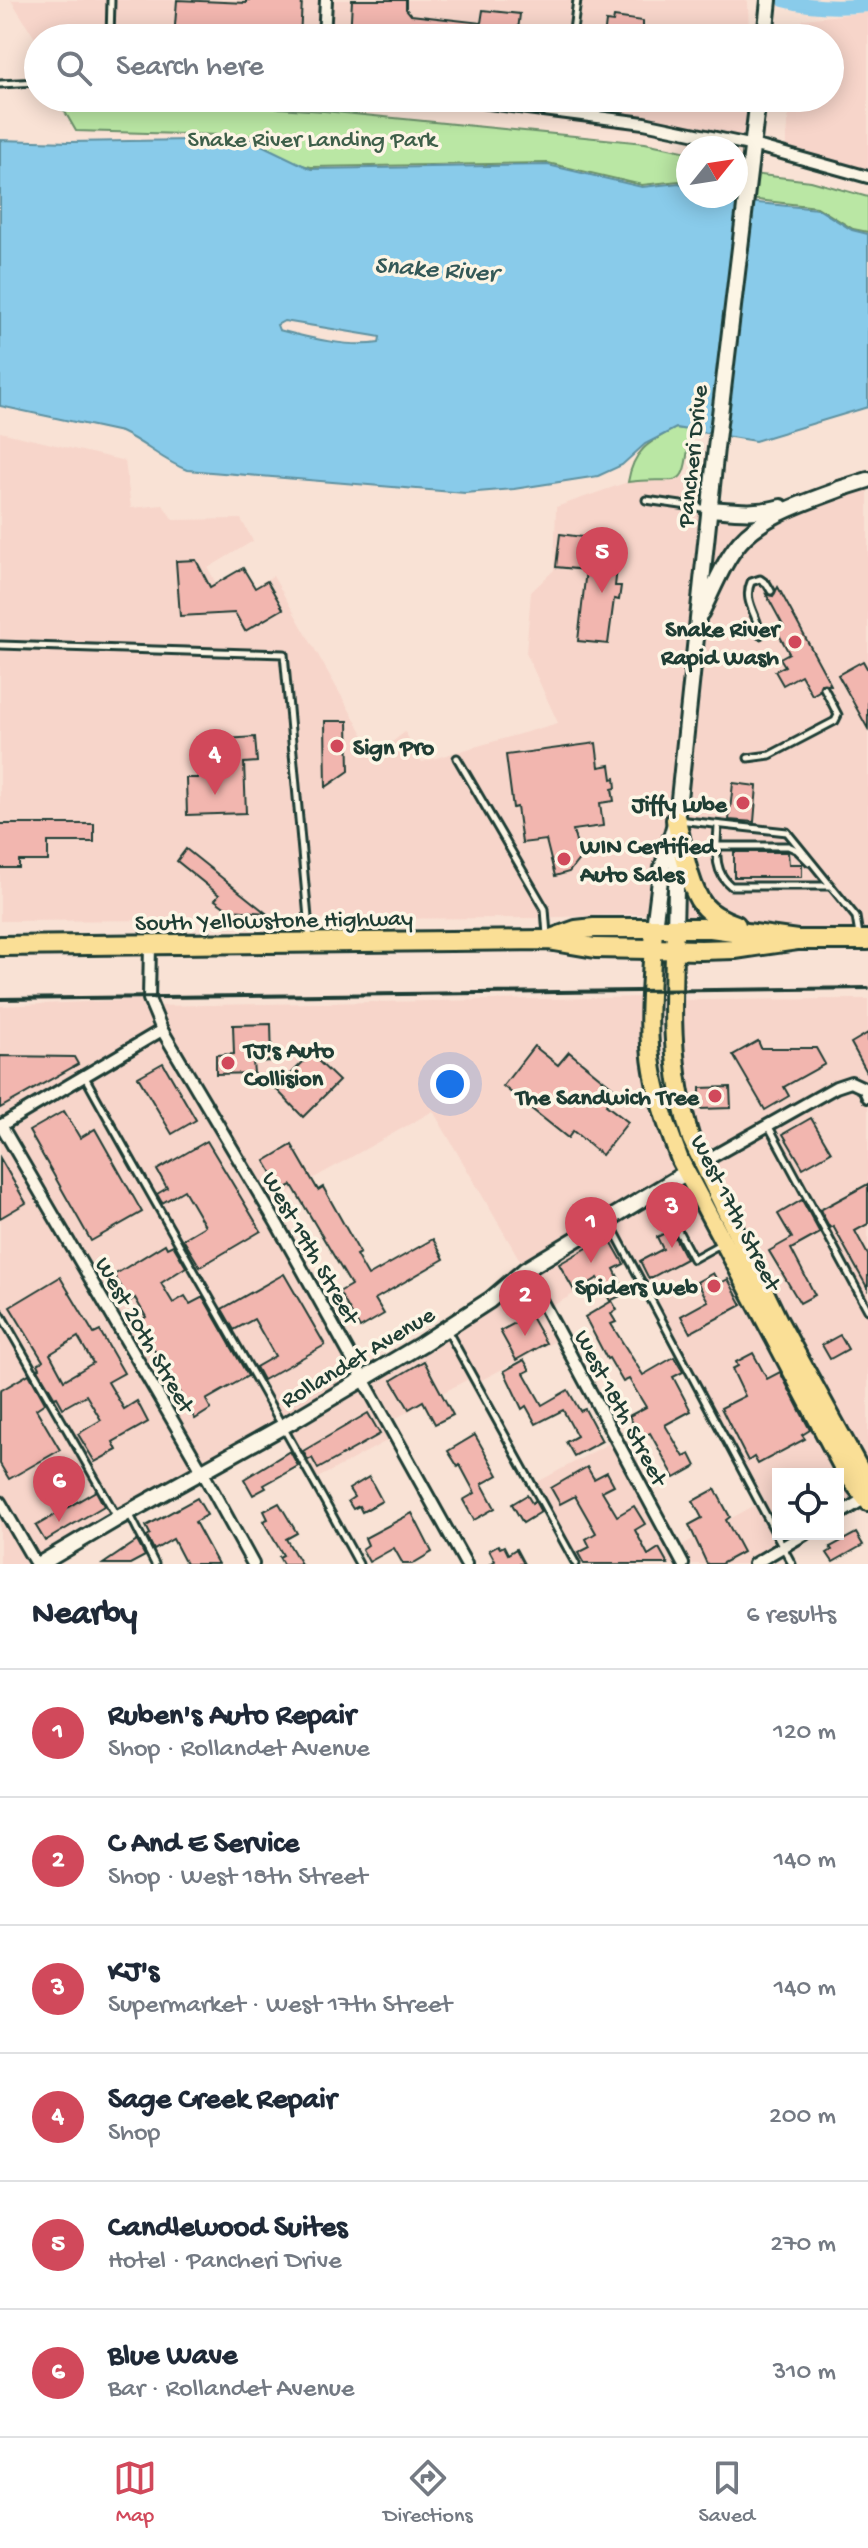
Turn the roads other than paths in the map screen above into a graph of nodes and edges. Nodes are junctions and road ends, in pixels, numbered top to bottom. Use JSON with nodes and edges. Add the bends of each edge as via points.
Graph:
{"nodes":[{"id":1,"x":111,"y":0,"type":"edge"},
{"id":2,"x":326,"y":0,"type":"edge"},
{"id":3,"x":577,"y":0,"type":"edge"},
{"id":4,"x":769,"y":0,"type":"edge"},
{"id":5,"x":110,"y":24,"type":"edge"},
{"id":6,"x":325,"y":24,"type":"edge"},
{"id":7,"x":574,"y":24,"type":"edge"},
{"id":8,"x":766,"y":24,"type":"edge"},
{"id":9,"x":24,"y":83,"type":"edge"},
{"id":10,"x":0,"y":84,"type":"edge"},
{"id":11,"x":564,"y":112,"type":"edge"},
{"id":12,"x":758,"y":112,"type":"edge"},
{"id":13,"x":758,"y":148,"type":"junction"},
{"id":14,"x":868,"y":177,"type":"edge"},
{"id":15,"x":868,"y":480,"type":"edge"},
{"id":16,"x":846,"y":487,"type":"junction"},
{"id":17,"x":646,"y":500,"type":"dead end"},
{"id":18,"x":710,"y":509,"type":"junction"},
{"id":19,"x":771,"y":591,"type":"dead end"},
{"id":20,"x":697,"y":621,"type":"junction"},
{"id":21,"x":760,"y":635,"type":"dead end"},
{"id":22,"x":0,"y":645,"type":"edge"},
{"id":23,"x":824,"y":688,"type":"dead end"},
{"id":24,"x":457,"y":758,"type":"dead end"},
{"id":25,"x":748,"y":758,"type":"dead end"},
{"id":26,"x":676,"y":820,"type":"junction"},
{"id":27,"x":718,"y":826,"type":"junction"},
{"id":28,"x":717,"y":846,"type":"junction"},
{"id":29,"x":819,"y":870,"type":"junction"},
{"id":30,"x":832,"y":886,"type":"junction"},
{"id":31,"x":654,"y":928,"type":"junction"},
{"id":32,"x":675,"y":928,"type":"junction"},
{"id":33,"x":548,"y":940,"type":"junction"},
{"id":34,"x":797,"y":940,"type":"junction"},
{"id":35,"x":864,"y":940,"type":"edge"},
{"id":36,"x":310,"y":942,"type":"junction"},
{"id":37,"x":150,"y":944,"type":"junction"},
{"id":38,"x":0,"y":946,"type":"edge"},
{"id":39,"x":653,"y":950,"type":"junction"},
{"id":40,"x":674,"y":950,"type":"junction"},
{"id":41,"x":162,"y":1030,"type":"junction"},
{"id":42,"x":85,"y":1077,"type":"junction"},
{"id":43,"x":866,"y":1092,"type":"edge"},
{"id":44,"x":659,"y":1098,"type":"junction"},
{"id":45,"x":768,"y":1125,"type":"junction"},
{"id":46,"x":0,"y":1126,"type":"edge"},
{"id":47,"x":703,"y":1162,"type":"junction"},
{"id":48,"x":687,"y":1172,"type":"junction"},
{"id":49,"x":657,"y":1191,"type":"junction"},
{"id":50,"x":608,"y":1220,"type":"junction"},
{"id":51,"x":724,"y":1243,"type":"junction"},
{"id":52,"x":750,"y":1259,"type":"junction"},
{"id":53,"x":525,"y":1270,"type":"junction"},
{"id":54,"x":868,"y":1310,"type":"edge"},
{"id":55,"x":0,"y":1313,"type":"edge"},
{"id":56,"x":446,"y":1329,"type":"junction"},
{"id":57,"x":364,"y":1379,"type":"junction"},
{"id":58,"x":284,"y":1425,"type":"junction"},
{"id":59,"x":202,"y":1471,"type":"junction"},
{"id":60,"x":866,"y":1497,"type":"edge"},
{"id":61,"x":0,"y":1502,"type":"edge"},
{"id":62,"x":844,"y":1511,"type":"edge"},
{"id":63,"x":123,"y":1515,"type":"junction"},
{"id":64,"x":795,"y":1540,"type":"edge"},
{"id":65,"x":783,"y":1547,"type":"junction"},
{"id":66,"x":46,"y":1562,"type":"edge"},
{"id":67,"x":155,"y":1564,"type":"edge"},
{"id":68,"x":253,"y":1564,"type":"edge"},
{"id":69,"x":359,"y":1564,"type":"edge"},
{"id":70,"x":466,"y":1564,"type":"edge"},
{"id":71,"x":576,"y":1564,"type":"edge"},
{"id":72,"x":683,"y":1564,"type":"edge"},
{"id":73,"x":754,"y":1564,"type":"edge"},
{"id":74,"x":792,"y":1564,"type":"edge"}],
"edges":[{"from":1,"to":5,"type":"lane"},
{"from":2,"to":6,"type":"street"},
{"from":3,"to":7,"type":"lane"},
{"from":4,"to":8,"type":"main road"},
{"from":9,"to":10,"type":"lane"},
{"from":11,"to":13,"type":"street"},
{"from":12,"to":13,"type":"main road","name":"Pancheri Drive"},
{"from":13,"to":14,"type":"street"},
{"from":13,"to":18,"type":"main road","name":"Pancheri Drive","via":[[746,184]]},
{"from":15,"to":16,"type":"main road"},
{"from":16,"to":18,"type":"main road","via":[[764,511]]},
{"from":16,"to":20,"type":"main road","via":[[750,533],[732,554]]},
{"from":17,"to":18,"type":"lane"},
{"from":18,"to":20,"type":"main road","name":"Pancheri Drive"},
{"from":19,"to":21,"type":"lane","via":[[760,579],[748,588]]},
{"from":20,"to":26,"type":"main road","name":"Pancheri Drive"},
{"from":22,"to":36,"type":"lane","via":[[284,654]]},
{"from":23,"to":25,"type":"lane","via":[[837,711],[835,721],[770,755]]},
{"from":24,"to":33,"type":"lane","via":[[545,909]]},
{"from":26,"to":27,"type":"lane"},
{"from":26,"to":31,"type":"main road","name":"Pancheri Drive","via":[[661,872]]},
{"from":26,"to":32,"type":"main road","name":"Pancheri Drive"},
{"from":26,"to":34,"type":"highway","via":[[705,907],[733,925]]},
{"from":27,"to":28,"type":"lane"},
{"from":27,"to":29,"type":"lane","via":[[787,832]]},
{"from":28,"to":29,"type":"lane","via":[[788,846]]},
{"from":28,"to":30,"type":"lane","via":[[717,867],[731,886]]},
{"from":29,"to":30,"type":"lane"},
{"from":30,"to":35,"type":"lane","via":[[856,917]]},
{"from":31,"to":32,"type":"highway","name":"South Yellowstone Highway"},
{"from":31,"to":33,"type":"highway","name":"South Yellowstone Highway","via":[[585,929]]},
{"from":31,"to":39,"type":"main road","name":"West 17th Street"},
{"from":32,"to":34,"type":"highway","name":"South Yellowstone Highway","via":[[730,929]]},
{"from":32,"to":40,"type":"main road","name":"Pancheri Drive"},
{"from":33,"to":36,"type":"highway","name":"South Yellowstone Highway"},
{"from":33,"to":39,"type":"highway","name":"South Yellowstone Highway"},
{"from":34,"to":35,"type":"highway","name":"South Yellowstone Highway"},
{"from":34,"to":40,"type":"highway","name":"South Yellowstone Highway"},
{"from":36,"to":37,"type":"highway","name":"South Yellowstone Highway"},
{"from":37,"to":38,"type":"highway","name":"South Yellowstone Highway"},
{"from":37,"to":41,"type":"street","name":"West 19th Street","via":[[149,999]]},
{"from":39,"to":40,"type":"highway","name":"South Yellowstone Highway"},
{"from":39,"to":44,"type":"main road","name":"West 17th Street","via":[[651,1046]]},
{"from":40,"to":47,"type":"main road","name":"West 17th Street","via":[[674,1059],[682,1110]]},
{"from":41,"to":42,"type":"street"},
{"from":41,"to":57,"type":"street","name":"West 19th Street"},
{"from":42,"to":46,"type":"street"},
{"from":42,"to":58,"type":"lane"},
{"from":43,"to":45,"type":"street","via":[[851,1082],[836,1087]]},
{"from":44,"to":47,"type":"main road","via":[[687,1150]]},
{"from":44,"to":48,"type":"main road","name":"West 17th Street"},
{"from":45,"to":47,"type":"street"},
{"from":45,"to":54,"type":"lane"},
{"from":46,"to":59,"type":"street","name":"West 20th Street"},
{"from":47,"to":52,"type":"main road","name":"West 17th Street"},
{"from":48,"to":49,"type":"main road","name":"Rollandet Avenue"},
{"from":48,"to":51,"type":"main road","name":"West 17th Street"},
{"from":48,"to":52,"type":"main road","via":[[698,1176]]},
{"from":49,"to":50,"type":"main road","name":"Rollandet Avenue"},
{"from":49,"to":51,"type":"lane","via":[[693,1259]]},
{"from":50,"to":53,"type":"main road","name":"Rollandet Avenue"},
{"from":50,"to":65,"type":"lane"},
{"from":51,"to":60,"type":"main road","name":"West 17th Street","via":[[849,1479]]},
{"from":52,"to":60,"type":"main road","name":"West 17th Street","via":[[861,1471]]},
{"from":53,"to":56,"type":"main road","name":"Rollandet Avenue"},
{"from":53,"to":72,"type":"street","name":"West 18th Street"},
{"from":55,"to":63,"type":"lane"},
{"from":56,"to":57,"type":"main road","name":"Rollandet Avenue"},
{"from":56,"to":71,"type":"lane"},
{"from":57,"to":58,"type":"main road","name":"Rollandet Avenue"},
{"from":57,"to":70,"type":"street","name":"West 19th Street"},
{"from":58,"to":59,"type":"main road","name":"Rollandet Avenue"},
{"from":58,"to":69,"type":"lane"},
{"from":59,"to":63,"type":"main road","name":"Rollandet Avenue"},
{"from":59,"to":68,"type":"street","name":"West 20th Street"},
{"from":60,"to":62,"type":"street"},
{"from":61,"to":66,"type":"street"},
{"from":63,"to":66,"type":"main road","name":"Rollandet Avenue"},
{"from":63,"to":67,"type":"lane"},
{"from":64,"to":65,"type":"street"},
{"from":65,"to":73,"type":"street"},
{"from":65,"to":74,"type":"lane"}]}
